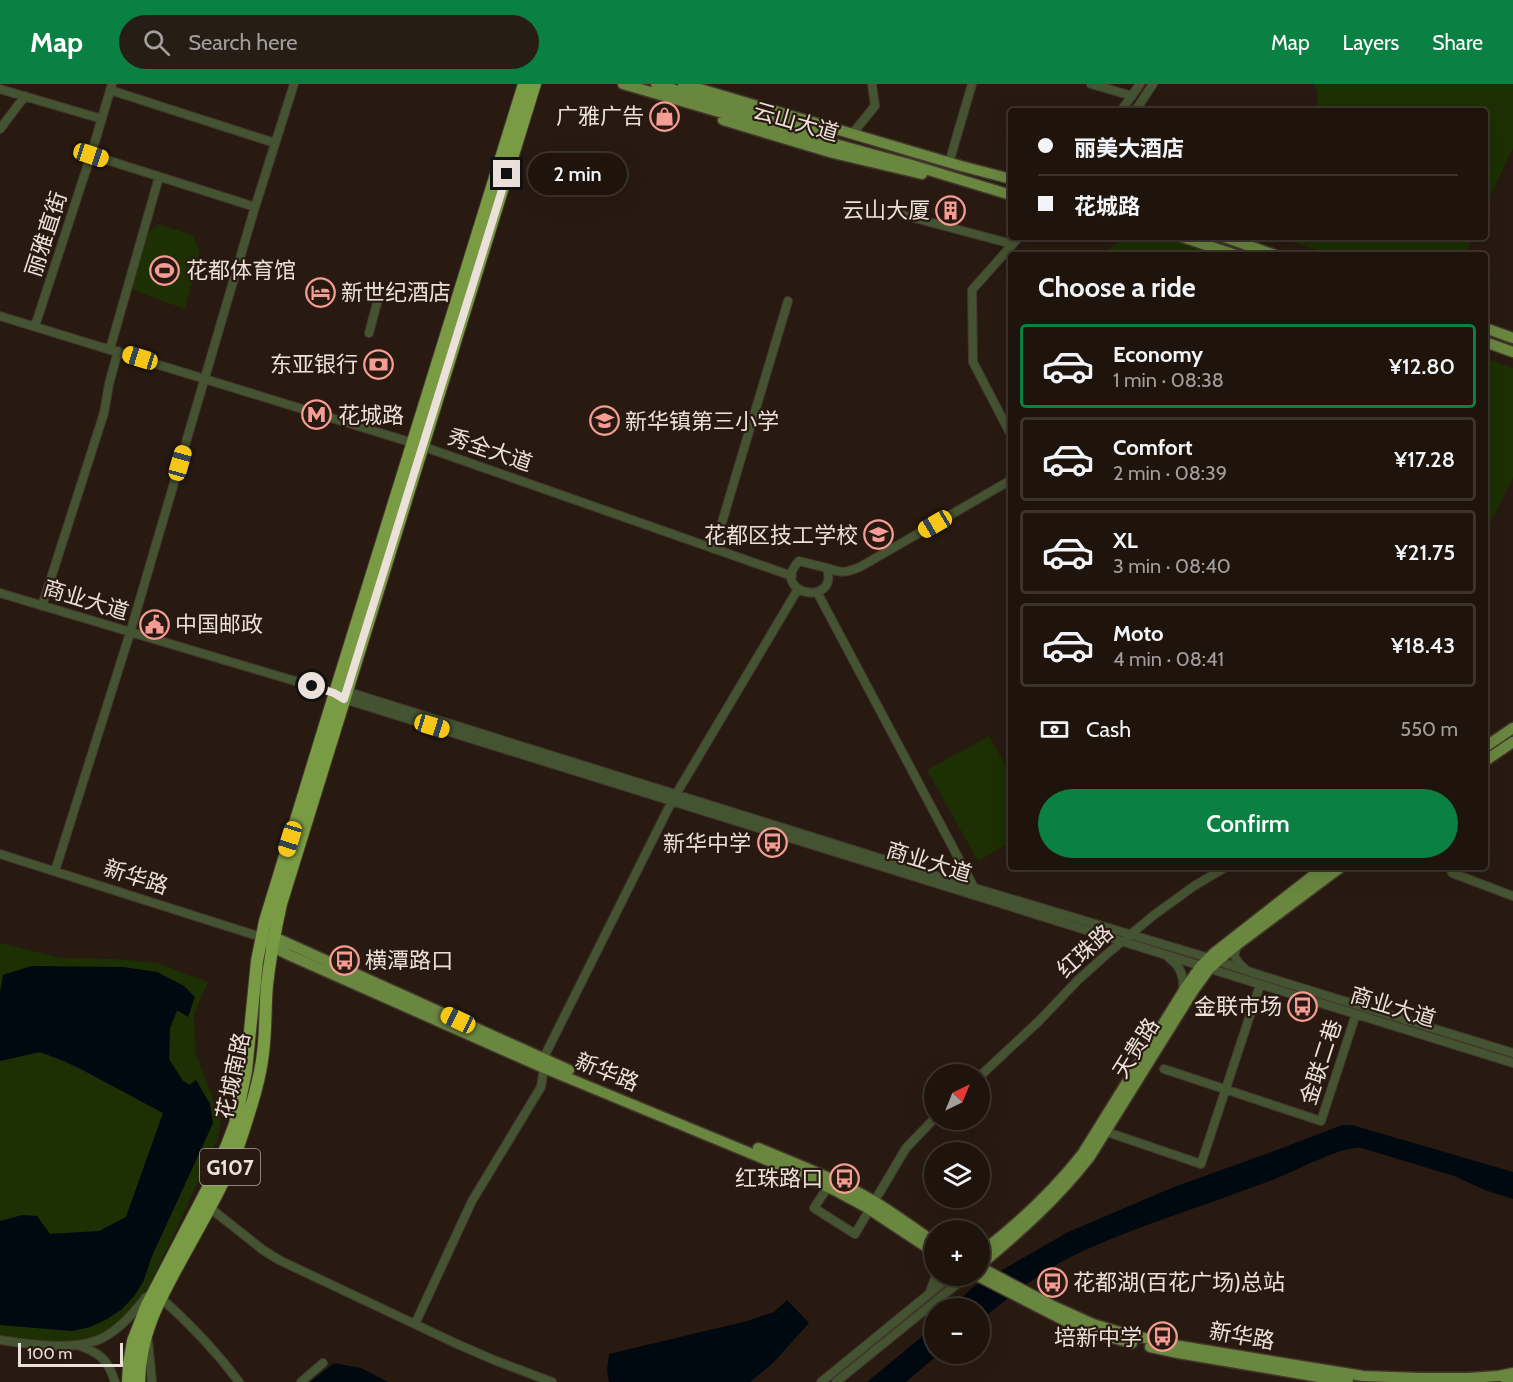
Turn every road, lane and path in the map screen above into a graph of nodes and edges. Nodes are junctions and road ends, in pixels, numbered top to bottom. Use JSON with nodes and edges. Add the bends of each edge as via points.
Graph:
{"nodes":[{"id":1,"x":294,"y":84,"type":"edge"},
{"id":2,"x":524,"y":84,"type":"edge"},
{"id":3,"x":535,"y":84,"type":"edge"},
{"id":4,"x":612,"y":84,"type":"edge"},
{"id":5,"x":623,"y":84,"type":"edge"},
{"id":6,"x":656,"y":84,"type":"edge"},
{"id":7,"x":683,"y":84,"type":"edge"},
{"id":8,"x":872,"y":84,"type":"edge"},
{"id":9,"x":972,"y":84,"type":"edge"},
{"id":10,"x":1091,"y":84,"type":"edge"},
{"id":11,"x":1140,"y":84,"type":"edge"},
{"id":12,"x":1153,"y":84,"type":"edge"},
{"id":13,"x":111,"y":87,"type":"edge"},
{"id":14,"x":0,"y":89,"type":"edge"},
{"id":15,"x":25,"y":96,"type":"junction"},
{"id":16,"x":1132,"y":96,"type":"junction"},
{"id":17,"x":1124,"y":108,"type":"edge"},
{"id":18,"x":1137,"y":108,"type":"edge"},
{"id":19,"x":734,"y":112,"type":"junction"},
{"id":20,"x":102,"y":119,"type":"junction"},
{"id":21,"x":0,"y":129,"type":"edge"},
{"id":22,"x":852,"y":134,"type":"junction"},
{"id":23,"x":275,"y":142,"type":"junction"},
{"id":24,"x":91,"y":155,"type":"junction"},
{"id":25,"x":949,"y":163,"type":"junction"},
{"id":26,"x":961,"y":166,"type":"junction"},
{"id":27,"x":159,"y":177,"type":"junction"},
{"id":28,"x":1008,"y":178,"type":"edge"},
{"id":29,"x":972,"y":184,"type":"junction"},
{"id":30,"x":1006,"y":194,"type":"edge"},
{"id":31,"x":255,"y":207,"type":"junction"},
{"id":32,"x":903,"y":215,"type":"dead end"},
{"id":33,"x":1008,"y":238,"type":"edge"},
{"id":34,"x":1015,"y":240,"type":"edge"},
{"id":35,"x":1191,"y":240,"type":"edge"},
{"id":36,"x":1232,"y":240,"type":"edge"},
{"id":37,"x":1227,"y":252,"type":"edge"},
{"id":38,"x":1266,"y":252,"type":"edge"},
{"id":39,"x":788,"y":301,"type":"dead end"},
{"id":40,"x":377,"y":303,"type":"dead end"},
{"id":41,"x":0,"y":316,"type":"edge"},
{"id":42,"x":35,"y":326,"type":"junction"},
{"id":43,"x":1488,"y":329,"type":"edge"},
{"id":44,"x":369,"y":333,"type":"dead end"},
{"id":45,"x":1513,"y":338,"type":"edge"},
{"id":46,"x":1488,"y":343,"type":"edge"},
{"id":47,"x":114,"y":350,"type":"junction"},
{"id":48,"x":1513,"y":352,"type":"edge"},
{"id":49,"x":205,"y":378,"type":"junction"},
{"id":50,"x":1008,"y":429,"type":"edge"},
{"id":51,"x":418,"y":444,"type":"junction"},
{"id":52,"x":1008,"y":482,"type":"edge"},
{"id":53,"x":714,"y":549,"type":"junction"},
{"id":54,"x":827,"y":568,"type":"junction"},
{"id":55,"x":792,"y":576,"type":"junction"},
{"id":56,"x":798,"y":589,"type":"junction"},
{"id":57,"x":817,"y":592,"type":"junction"},
{"id":58,"x":0,"y":593,"type":"edge"},
{"id":59,"x":42,"y":606,"type":"junction"},
{"id":60,"x":130,"y":633,"type":"junction"},
{"id":61,"x":342,"y":694,"type":"junction"},
{"id":62,"x":1513,"y":728,"type":"edge"},
{"id":63,"x":1513,"y":742,"type":"edge"},
{"id":64,"x":1488,"y":745,"type":"edge"},
{"id":65,"x":1488,"y":759,"type":"edge"},
{"id":66,"x":674,"y":798,"type":"junction"},
{"id":67,"x":0,"y":854,"type":"edge"},
{"id":68,"x":1221,"y":870,"type":"edge"},
{"id":69,"x":1320,"y":870,"type":"edge"},
{"id":70,"x":1337,"y":870,"type":"edge"},
{"id":71,"x":1451,"y":870,"type":"edge"},
{"id":72,"x":55,"y":871,"type":"junction"},
{"id":73,"x":975,"y":888,"type":"junction"},
{"id":74,"x":1513,"y":896,"type":"edge"},
{"id":75,"x":980,"y":897,"type":"junction"},
{"id":76,"x":1130,"y":935,"type":"junction"},
{"id":77,"x":261,"y":937,"type":"junction"},
{"id":78,"x":273,"y":942,"type":"junction"},
{"id":79,"x":1122,"y":942,"type":"junction"},
{"id":80,"x":1238,"y":944,"type":"junction"},
{"id":81,"x":1163,"y":955,"type":"junction"},
{"id":82,"x":1209,"y":964,"type":"junction"},
{"id":83,"x":1250,"y":972,"type":"junction"},
{"id":84,"x":1260,"y":985,"type":"junction"},
{"id":85,"x":1183,"y":993,"type":"junction"},
{"id":86,"x":1356,"y":1014,"type":"junction"},
{"id":87,"x":1513,"y":1053,"type":"edge"},
{"id":88,"x":544,"y":1063,"type":"junction"},
{"id":89,"x":1513,"y":1063,"type":"edge"},
{"id":90,"x":990,"y":1067,"type":"edge"},
{"id":91,"x":1164,"y":1069,"type":"dead end"},
{"id":92,"x":1226,"y":1089,"type":"junction"},
{"id":93,"x":924,"y":1129,"type":"edge"},
{"id":94,"x":1103,"y":1130,"type":"junction"},
{"id":95,"x":830,"y":1183,"type":"junction"},
{"id":96,"x":872,"y":1205,"type":"junction"},
{"id":97,"x":210,"y":1208,"type":"junction"},
{"id":98,"x":924,"y":1242,"type":"edge"},
{"id":99,"x":990,"y":1245,"type":"edge"},
{"id":100,"x":990,"y":1262,"type":"edge"},
{"id":101,"x":161,"y":1276,"type":"junction"},
{"id":102,"x":990,"y":1276,"type":"edge"},
{"id":103,"x":932,"y":1286,"type":"edge"},
{"id":104,"x":939,"y":1286,"type":"edge"},
{"id":105,"x":954,"y":1286,"type":"edge"},
{"id":106,"x":929,"y":1294,"type":"junction"},
{"id":107,"x":1023,"y":1295,"type":"junction"},
{"id":108,"x":161,"y":1298,"type":"junction"},
{"id":109,"x":415,"y":1324,"type":"junction"},
{"id":110,"x":147,"y":1330,"type":"junction"},
{"id":111,"x":0,"y":1340,"type":"edge"},
{"id":112,"x":77,"y":1345,"type":"junction"},
{"id":113,"x":323,"y":1363,"type":"dead end"},
{"id":114,"x":129,"y":1364,"type":"junction"},
{"id":115,"x":1513,"y":1373,"type":"edge"},
{"id":116,"x":1513,"y":1381,"type":"edge"},
{"id":117,"x":115,"y":1382,"type":"edge"},
{"id":118,"x":120,"y":1382,"type":"edge"},
{"id":119,"x":128,"y":1382,"type":"edge"},
{"id":120,"x":139,"y":1382,"type":"edge"},
{"id":121,"x":152,"y":1382,"type":"edge"},
{"id":122,"x":239,"y":1382,"type":"edge"},
{"id":123,"x":302,"y":1382,"type":"edge"},
{"id":124,"x":552,"y":1382,"type":"edge"},
{"id":125,"x":821,"y":1382,"type":"edge"},
{"id":126,"x":836,"y":1382,"type":"edge"},
{"id":127,"x":1348,"y":1382,"type":"edge"},
{"id":128,"x":1506,"y":1382,"type":"edge"}],
"edges":[{"from":1,"to":23,"type":"street"},
{"from":2,"to":51,"type":"highway","number":"G107"},
{"from":3,"to":51,"type":"highway","number":"G107"},
{"from":4,"to":29,"type":"main road","name":"云山大道","via":[[833,153]]},
{"from":5,"to":19,"type":"main road"},
{"from":6,"to":19,"type":"main road"},
{"from":7,"to":22,"type":"main road","name":"云山大道"},
{"from":8,"to":22,"type":"street","via":[[875,106]]},
{"from":9,"to":25,"type":"street"},
{"from":10,"to":16,"type":"street"},
{"from":11,"to":16,"type":"street"},
{"from":12,"to":18,"type":"street"},
{"from":13,"to":20,"type":"street","name":"丽雅直街"},
{"from":13,"to":23,"type":"street"},
{"from":14,"to":15,"type":"street"},
{"from":15,"to":20,"type":"street"},
{"from":15,"to":21,"type":"street"},
{"from":16,"to":17,"type":"street"},
{"from":19,"to":26,"type":"main road","name":"云山大道"},
{"from":19,"to":29,"type":"main road","name":"云山大道"},
{"from":20,"to":24,"type":"street","name":"丽雅直街"},
{"from":22,"to":25,"type":"main road","name":"云山大道"},
{"from":23,"to":31,"type":"street"},
{"from":24,"to":27,"type":"street"},
{"from":24,"to":42,"type":"street","name":"丽雅直街"},
{"from":25,"to":26,"type":"main road","name":"云山大道"},
{"from":26,"to":28,"type":"main road","name":"云山大道"},
{"from":27,"to":31,"type":"street"},
{"from":27,"to":47,"type":"street"},
{"from":29,"to":30,"type":"main road","name":"云山大道"},
{"from":31,"to":49,"type":"street"},
{"from":32,"to":33,"type":"street"},
{"from":34,"to":50,"type":"street","via":[[972,290],[974,362]]},
{"from":35,"to":37,"type":"main road"},
{"from":36,"to":38,"type":"main road"},
{"from":39,"to":53,"type":"street"},
{"from":40,"to":44,"type":"street"},
{"from":41,"to":42,"type":"street","name":"秀全大道"},
{"from":42,"to":47,"type":"street","name":"秀全大道"},
{"from":43,"to":45,"type":"main road"},
{"from":46,"to":48,"type":"main road"},
{"from":47,"to":49,"type":"street","name":"秀全大道"},
{"from":47,"to":59,"type":"street","via":[[104,413]]},
{"from":49,"to":51,"type":"street","name":"秀全大道"},
{"from":49,"to":60,"type":"street"},
{"from":51,"to":53,"type":"street","name":"秀全大道"},
{"from":51,"to":61,"type":"highway","number":"G107"},
{"from":52,"to":54,"type":"street","via":[[860,567],[848,572]]},
{"from":53,"to":55,"type":"street","name":"秀全大道"},
{"from":54,"to":55,"type":"street","via":[[799,561]]},
{"from":54,"to":57,"type":"street","via":[[826,584]]},
{"from":55,"to":56,"type":"street"},
{"from":56,"to":57,"type":"street"},
{"from":56,"to":66,"type":"street"},
{"from":57,"to":73,"type":"street"},
{"from":58,"to":59,"type":"street","name":"商业大道"},
{"from":59,"to":60,"type":"street","name":"商业大道"},
{"from":60,"to":61,"type":"street","name":"商业大道"},
{"from":60,"to":72,"type":"street"},
{"from":61,"to":66,"type":"street","name":"商业大道"},
{"from":61,"to":77,"type":"highway","number":"G107"},
{"from":61,"to":78,"type":"highway","number":"G107"},
{"from":62,"to":64,"type":"main road"},
{"from":63,"to":65,"type":"main road"},
{"from":66,"to":73,"type":"street","name":"商业大道"},
{"from":66,"to":75,"type":"street","name":"商业大道"},
{"from":66,"to":88,"type":"street"},
{"from":67,"to":72,"type":"street","name":"新华路"},
{"from":68,"to":76,"type":"street","name":"红珠路"},
{"from":69,"to":82,"type":"main road","name":"天贵路","via":[[1233,937]]},
{"from":70,"to":80,"type":"main road","name":"天贵路"},
{"from":71,"to":74,"type":"street"},
{"from":72,"to":77,"type":"street","name":"新华路"},
{"from":73,"to":75,"type":"street"},
{"from":73,"to":76,"type":"street","name":"商业大道"},
{"from":75,"to":79,"type":"street","name":"商业大道"},
{"from":76,"to":79,"type":"street","name":"红珠路"},
{"from":76,"to":82,"type":"street","name":"商业大道"},
{"from":77,"to":78,"type":"main road","name":"新华路"},
{"from":77,"to":101,"type":"highway","name":"花城南路","number":"G107","via":[[246,1071],[235,1124],[211,1182]]},
{"from":78,"to":88,"type":"main road","name":"新华路"},
{"from":78,"to":97,"type":"highway","name":"花城南路","number":"G107","via":[[256,1089],[237,1149]]},
{"from":79,"to":81,"type":"street","name":"商业大道"},
{"from":79,"to":90,"type":"street","name":"红珠路"},
{"from":80,"to":82,"type":"main road","name":"天贵路"},
{"from":80,"to":83,"type":"street","via":[[1236,958]]},
{"from":81,"to":82,"type":"street","name":"商业大道"},
{"from":81,"to":85,"type":"street","via":[[1181,970]]},
{"from":82,"to":83,"type":"street","name":"商业大道"},
{"from":82,"to":84,"type":"street","name":"商业大道"},
{"from":82,"to":85,"type":"main road","name":"天贵路"},
{"from":82,"to":94,"type":"main road","name":"天贵路"},
{"from":83,"to":87,"type":"street","name":"商业大道"},
{"from":84,"to":86,"type":"street","name":"商业大道"},
{"from":84,"to":92,"type":"street"},
{"from":85,"to":94,"type":"main road","name":"天贵路"},
{"from":86,"to":89,"type":"street","name":"商业大道"},
{"from":86,"to":92,"type":"street","name":"金联二巷","via":[[1321,1121]]},
{"from":88,"to":95,"type":"main road","name":"新华路"},
{"from":88,"to":109,"type":"street","via":[[541,1087],[472,1201]]},
{"from":91,"to":92,"type":"street"},
{"from":92,"to":94,"type":"street","via":[[1202,1164]]},
{"from":93,"to":96,"type":"street","via":[[906,1148]]},
{"from":94,"to":99,"type":"main road","name":"天贵路","via":[[1046,1196]]},
{"from":94,"to":100,"type":"main road","name":"天贵路","via":[[1084,1165]]},
{"from":95,"to":96,"type":"main road","name":"新华路"},
{"from":95,"to":96,"type":"street","via":[[814,1208],[855,1234]]},
{"from":96,"to":98,"type":"main road","name":"新华路"},
{"from":97,"to":108,"type":"highway","name":"花城南路","number":"G107"},
{"from":97,"to":109,"type":"street","via":[[279,1260]]},
{"from":101,"to":112,"type":"street","via":[[122,1323],[97,1340]]},
{"from":101,"to":114,"type":"highway","name":"花城南路","number":"G107","via":[[139,1324]]},
{"from":102,"to":107,"type":"main road","name":"新华路"},
{"from":103,"to":106,"type":"street"},
{"from":104,"to":106,"type":"street"},
{"from":105,"to":126,"type":"street"},
{"from":106,"to":125,"type":"street"},
{"from":107,"to":115,"type":"main road","name":"新华路","via":[[1123,1333],[1345,1374],[1469,1378]]},
{"from":107,"to":127,"type":"main road","name":"新华路","via":[[1077,1327],[1106,1336],[1178,1353]]},
{"from":108,"to":110,"type":"highway","name":"花城南路","number":"G107"},
{"from":108,"to":122,"type":"street","via":[[218,1354]]},
{"from":109,"to":124,"type":"street"},
{"from":110,"to":120,"type":"highway","name":"花城南路","number":"G107"},
{"from":110,"to":121,"type":"street"},
{"from":111,"to":112,"type":"street"},
{"from":112,"to":117,"type":"street","via":[[102,1357]]},
{"from":113,"to":123,"type":"street"},
{"from":114,"to":118,"type":"street"},
{"from":114,"to":119,"type":"highway","name":"花城南路","number":"G107"},
{"from":116,"to":128,"type":"main road"}]}
